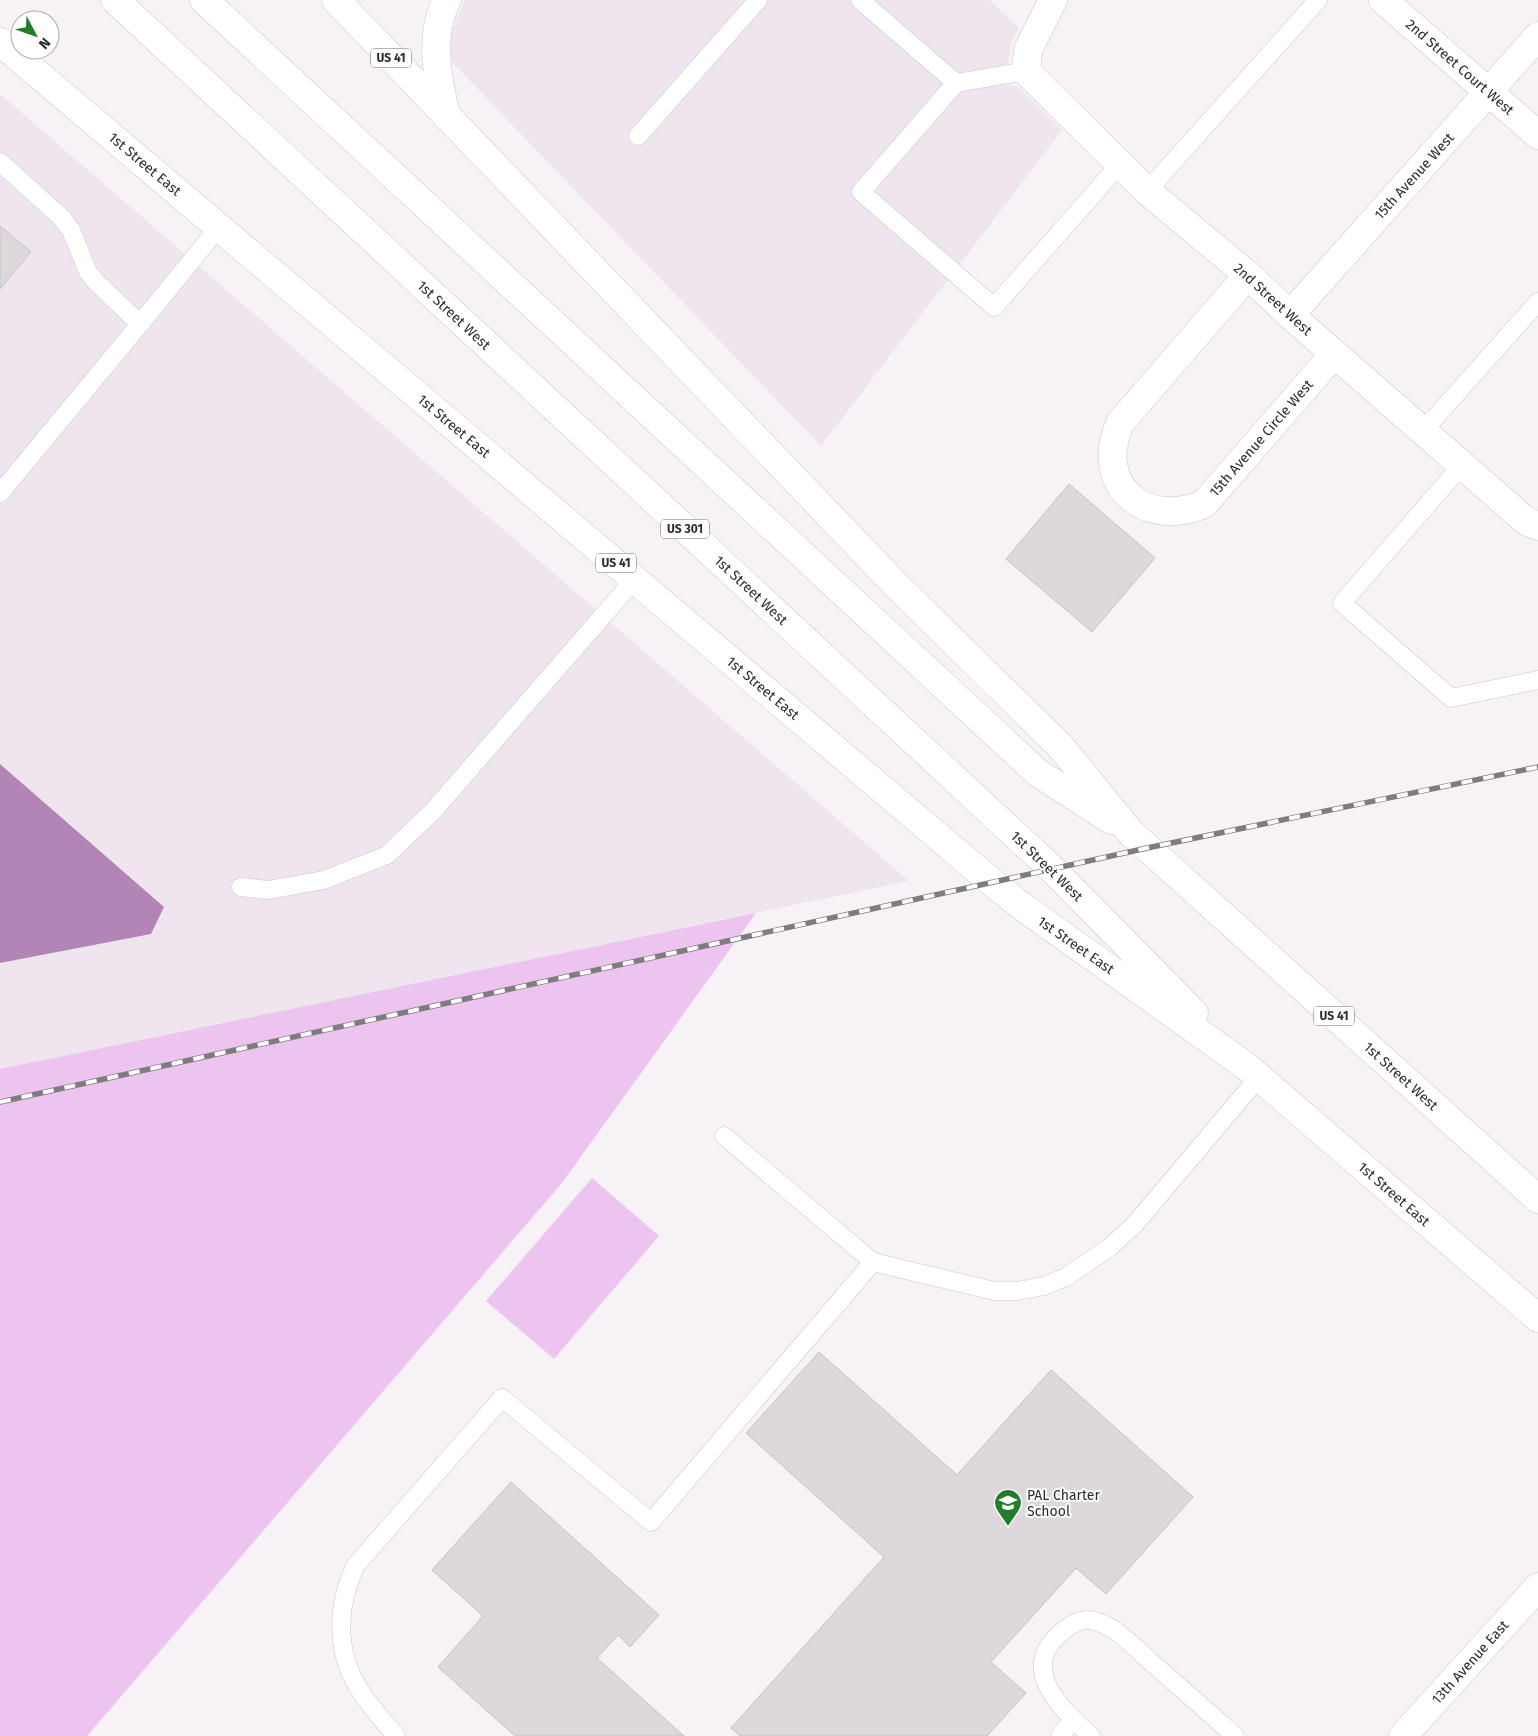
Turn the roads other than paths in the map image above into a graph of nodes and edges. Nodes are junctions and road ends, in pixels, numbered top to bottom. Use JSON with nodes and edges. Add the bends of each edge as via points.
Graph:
{"nodes":[{"id":1,"x":115,"y":0,"type":"edge"},
{"id":2,"x":204,"y":0,"type":"edge"},
{"id":3,"x":336,"y":0,"type":"edge"},
{"id":4,"x":447,"y":0,"type":"edge"},
{"id":5,"x":758,"y":0,"type":"edge"},
{"id":6,"x":860,"y":0,"type":"edge"},
{"id":7,"x":1053,"y":0,"type":"edge"},
{"id":8,"x":1318,"y":0,"type":"edge"},
{"id":9,"x":1383,"y":0,"type":"edge"},
{"id":10,"x":1538,"y":36,"type":"edge"},
{"id":11,"x":0,"y":42,"type":"edge"},
{"id":12,"x":1026,"y":71,"type":"junction"},
{"id":13,"x":956,"y":83,"type":"junction"},
{"id":14,"x":1489,"y":92,"type":"junction"},
{"id":15,"x":446,"y":116,"type":"junction"},
{"id":16,"x":1538,"y":135,"type":"edge"},
{"id":17,"x":638,"y":136,"type":"dead end"},
{"id":18,"x":0,"y":162,"type":"edge"},
{"id":19,"x":1120,"y":164,"type":"junction"},
{"id":20,"x":1147,"y":191,"type":"junction"},
{"id":21,"x":219,"y":227,"type":"junction"},
{"id":22,"x":1248,"y":275,"type":"junction"},
{"id":23,"x":1538,"y":302,"type":"edge"},
{"id":24,"x":1290,"y":315,"type":"junction"},
{"id":25,"x":140,"y":324,"type":"junction"},
{"id":26,"x":1334,"y":354,"type":"junction"},
{"id":27,"x":1423,"y":431,"type":"junction"},
{"id":28,"x":1462,"y":464,"type":"junction"},
{"id":29,"x":0,"y":493,"type":"edge"},
{"id":30,"x":1532,"y":524,"type":"edge"},
{"id":31,"x":635,"y":579,"type":"junction"},
{"id":32,"x":1538,"y":680,"type":"edge"},
{"id":33,"x":1131,"y":833,"type":"junction"},
{"id":34,"x":241,"y":887,"type":"dead end"},
{"id":35,"x":1252,"y":1072,"type":"junction"},
{"id":36,"x":724,"y":1136,"type":"dead end"},
{"id":37,"x":1538,"y":1199,"type":"edge"},
{"id":38,"x":873,"y":1262,"type":"junction"},
{"id":39,"x":1538,"y":1318,"type":"edge"},
{"id":40,"x":1538,"y":1588,"type":"edge"},
{"id":41,"x":1074,"y":1720,"type":"junction"},
{"id":42,"x":396,"y":1736,"type":"edge"},
{"id":43,"x":1060,"y":1736,"type":"edge"},
{"id":44,"x":1091,"y":1736,"type":"edge"},
{"id":45,"x":1235,"y":1736,"type":"edge"},
{"id":46,"x":1403,"y":1736,"type":"edge"}],
"edges":[{"from":1,"to":35,"type":"main road","name":"1st Street West","number":"US 301","via":[[1053,870]]},
{"from":2,"to":33,"type":"main road","name":"1st Street West","via":[[1038,773]]},
{"from":3,"to":15,"type":"main road","name":"1st Street West","number":"US 41"},
{"from":4,"to":15,"type":"main road","via":[[438,34],[436,58]]},
{"from":5,"to":17,"type":"lane"},
{"from":6,"to":13,"type":"lane"},
{"from":7,"to":12,"type":"main road","via":[[1028,50]]},
{"from":8,"to":20,"type":"lane"},
{"from":9,"to":14,"type":"main road","name":"2nd Street Court West"},
{"from":10,"to":14,"type":"main road","name":"15th Avenue West"},
{"from":11,"to":21,"type":"main road","name":"1st Street East","number":"US 41"},
{"from":12,"to":13,"type":"lane"},
{"from":12,"to":19,"type":"main road","name":"2nd Street West"},
{"from":13,"to":19,"type":"lane","via":[[861,192],[994,307]]},
{"from":14,"to":16,"type":"main road","name":"2nd Street Court West"},
{"from":14,"to":24,"type":"main road","name":"15th Avenue West"},
{"from":15,"to":33,"type":"main road","name":"1st Street West","number":"US 41","via":[[895,584],[1061,748]]},
{"from":18,"to":25,"type":"lane","via":[[62,218],[71,230],[88,272]]},
{"from":19,"to":20,"type":"main road","name":"2nd Street West"},
{"from":20,"to":22,"type":"main road","name":"2nd Street West"},
{"from":21,"to":25,"type":"lane"},
{"from":21,"to":31,"type":"main road","name":"1st Street East","number":"US 41"},
{"from":22,"to":24,"type":"main road","name":"2nd Street West"},
{"from":22,"to":26,"type":"main road","name":"15th Avenue Circle West","via":[[1120,423],[1114,438],[1112,460],[1121,486],[1128,495],[1152,510],[1165,512],[1184,511],[1204,504]]},
{"from":23,"to":27,"type":"lane"},
{"from":24,"to":26,"type":"main road","name":"2nd Street West"},
{"from":25,"to":29,"type":"lane"},
{"from":26,"to":27,"type":"main road","name":"2nd Street West"},
{"from":27,"to":28,"type":"main road","name":"2nd Street West"},
{"from":28,"to":30,"type":"main road","name":"2nd Street West"},
{"from":28,"to":32,"type":"lane","via":[[1342,603],[1451,698]]},
{"from":31,"to":34,"type":"lane","via":[[433,811],[387,855],[324,880],[268,890]]},
{"from":31,"to":35,"type":"main road","name":"1st Street East","number":"US 41","via":[[1020,905]]},
{"from":33,"to":37,"type":"main road","name":"1st Street West","number":"US 41"},
{"from":35,"to":38,"type":"lane","via":[[1135,1224],[1110,1247],[1066,1277],[1044,1286],[994,1291]]},
{"from":35,"to":39,"type":"main road","name":"1st Street East","number":"US 41"},
{"from":36,"to":38,"type":"lane"},
{"from":38,"to":42,"type":"lane","via":[[651,1522],[502,1398],[356,1565],[346,1586],[340,1622],[348,1666],[358,1686]]},
{"from":40,"to":46,"type":"main road","name":"13th Avenue East"},
{"from":41,"to":43,"type":"lane"},
{"from":41,"to":44,"type":"lane"},
{"from":41,"to":45,"type":"lane","via":[[1050,1692],[1043,1662],[1048,1646],[1059,1634],[1073,1622],[1088,1619],[1122,1636]]}]}
